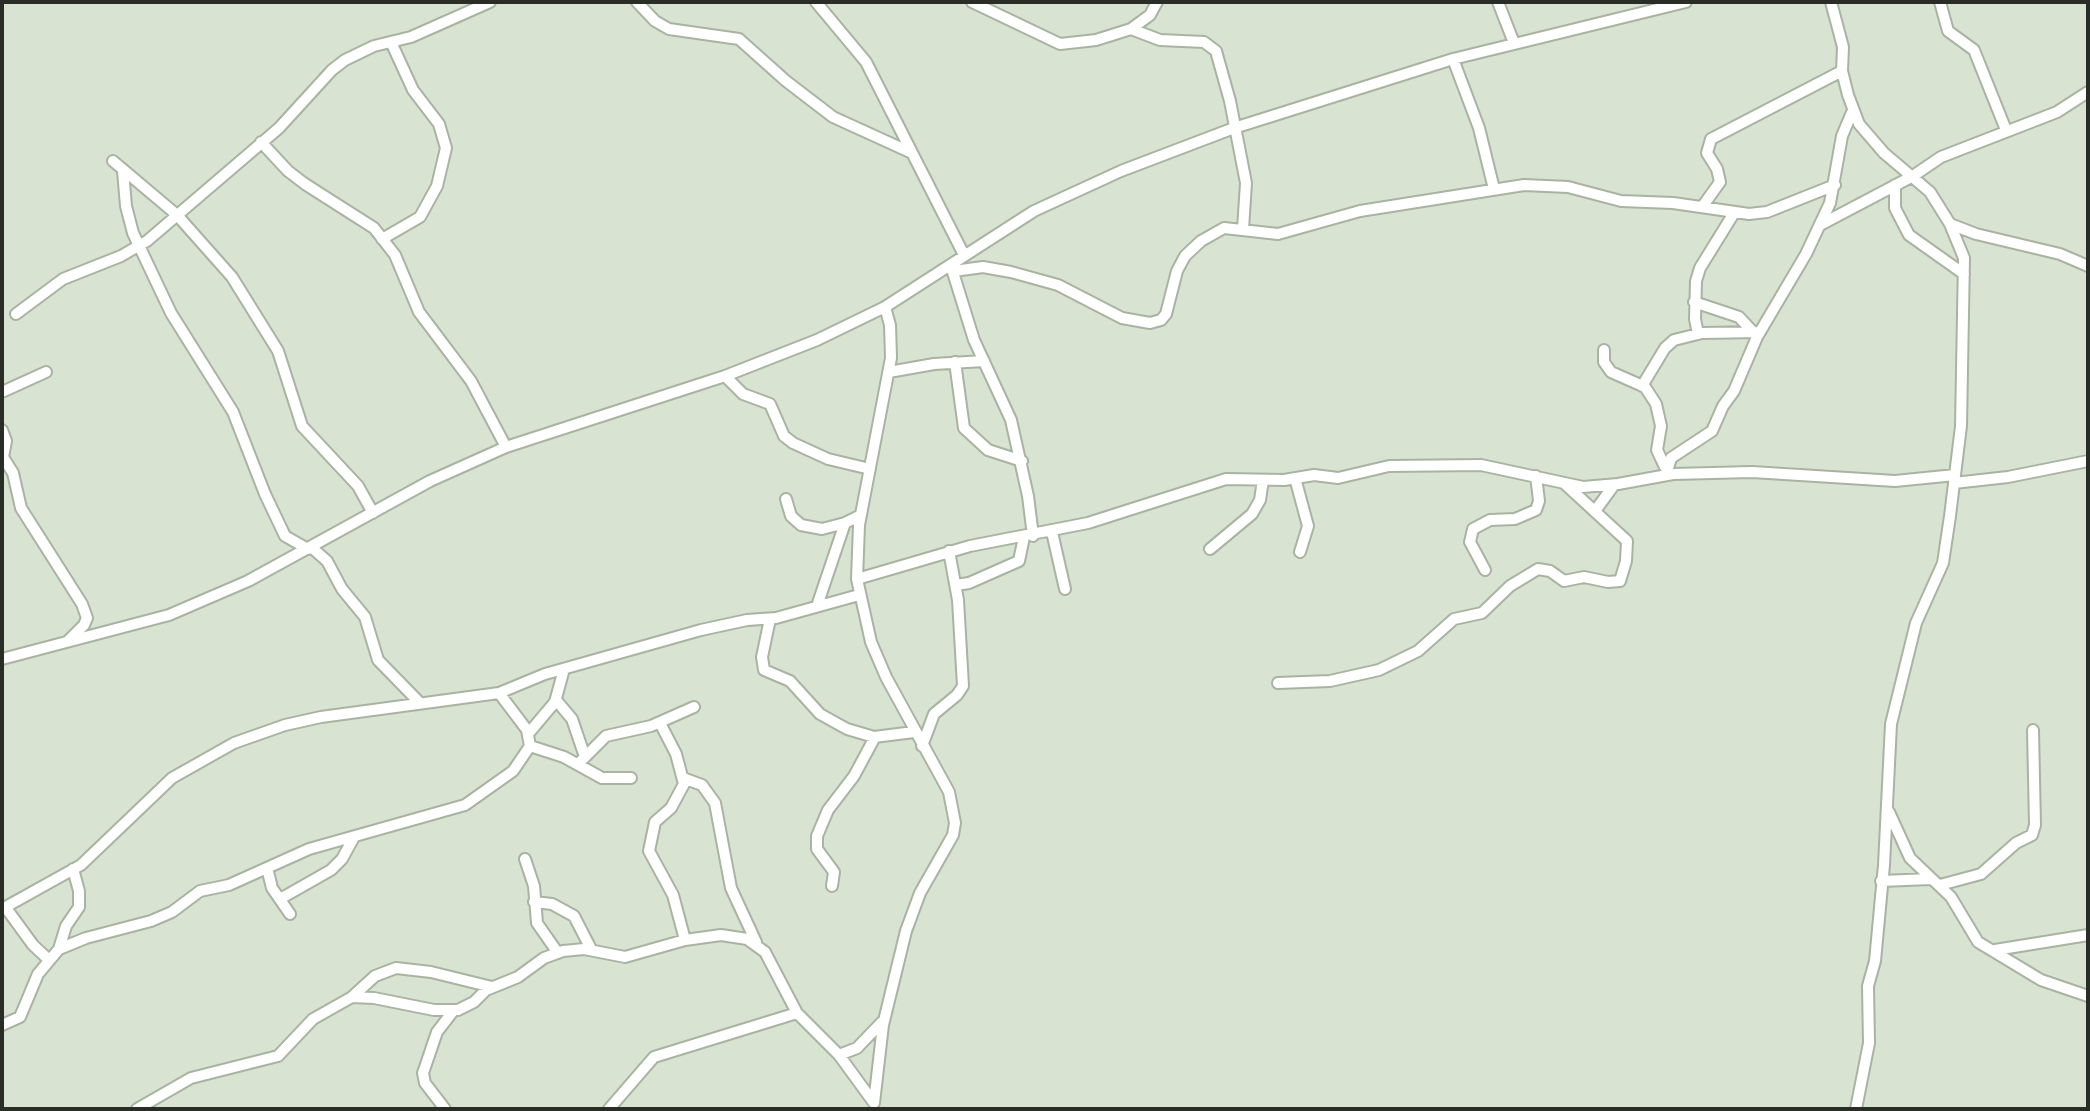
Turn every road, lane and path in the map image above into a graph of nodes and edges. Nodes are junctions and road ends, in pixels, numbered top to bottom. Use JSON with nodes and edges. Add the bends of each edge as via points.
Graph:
{"nodes":[{"id":1,"x":490,"y":2,"type":"edge"},
{"id":2,"x":637,"y":2,"type":"edge"},
{"id":3,"x":816,"y":2,"type":"edge"},
{"id":4,"x":972,"y":2,"type":"edge"},
{"id":5,"x":1157,"y":2,"type":"edge"},
{"id":6,"x":1498,"y":2,"type":"edge"},
{"id":7,"x":1686,"y":2,"type":"edge"},
{"id":8,"x":1831,"y":2,"type":"edge"},
{"id":9,"x":1940,"y":2,"type":"edge"},
{"id":10,"x":1142,"y":22,"type":"junction"},
{"id":11,"x":1131,"y":29,"type":"junction"},
{"id":12,"x":1146,"y":34,"type":"junction"},
{"id":13,"x":391,"y":42,"type":"junction"},
{"id":14,"x":1514,"y":43,"type":"junction"},
{"id":15,"x":1453,"y":59,"type":"junction"},
{"id":16,"x":1842,"y":71,"type":"junction"},
{"id":17,"x":2088,"y":92,"type":"edge"},
{"id":18,"x":1853,"y":110,"type":"junction"},
{"id":19,"x":1234,"y":128,"type":"junction"},
{"id":20,"x":2006,"y":130,"type":"junction"},
{"id":21,"x":261,"y":142,"type":"junction"},
{"id":22,"x":912,"y":153,"type":"junction"},
{"id":23,"x":113,"y":161,"type":"dead end"},
{"id":24,"x":123,"y":171,"type":"junction"},
{"id":25,"x":1913,"y":176,"type":"junction"},
{"id":26,"x":1835,"y":184,"type":"junction"},
{"id":27,"x":1895,"y":185,"type":"junction"},
{"id":28,"x":1494,"y":189,"type":"junction"},
{"id":29,"x":1702,"y":207,"type":"junction"},
{"id":30,"x":1734,"y":213,"type":"junction"},
{"id":31,"x":177,"y":215,"type":"junction"},
{"id":32,"x":1950,"y":224,"type":"junction"},
{"id":33,"x":1820,"y":225,"type":"junction"},
{"id":34,"x":1243,"y":229,"type":"junction"},
{"id":35,"x":382,"y":239,"type":"junction"},
{"id":36,"x":1959,"y":246,"type":"junction"},
{"id":37,"x":139,"y":247,"type":"junction"},
{"id":38,"x":1934,"y":251,"type":"junction"},
{"id":39,"x":964,"y":256,"type":"junction"},
{"id":40,"x":2088,"y":266,"type":"edge"},
{"id":41,"x":952,"y":268,"type":"junction"},
{"id":42,"x":1964,"y":274,"type":"junction"},
{"id":43,"x":1694,"y":302,"type":"junction"},
{"id":44,"x":886,"y":307,"type":"junction"},
{"id":45,"x":16,"y":314,"type":"dead end"},
{"id":46,"x":1756,"y":332,"type":"junction"},
{"id":47,"x":1698,"y":334,"type":"junction"},
{"id":48,"x":1604,"y":349,"type":"dead end"},
{"id":49,"x":955,"y":362,"type":"junction"},
{"id":50,"x":984,"y":362,"type":"junction"},
{"id":51,"x":46,"y":372,"type":"dead end"},
{"id":52,"x":889,"y":372,"type":"junction"},
{"id":53,"x":725,"y":376,"type":"junction"},
{"id":54,"x":1642,"y":386,"type":"junction"},
{"id":55,"x":2,"y":392,"type":"edge"},
{"id":56,"x":2,"y":430,"type":"edge"},
{"id":57,"x":506,"y":447,"type":"junction"},
{"id":58,"x":1022,"y":461,"type":"junction"},
{"id":59,"x":2088,"y":461,"type":"edge"},
{"id":60,"x":870,"y":469,"type":"junction"},
{"id":61,"x":1666,"y":471,"type":"junction"},
{"id":62,"x":1536,"y":476,"type":"junction"},
{"id":63,"x":1295,"y":478,"type":"junction"},
{"id":64,"x":1955,"y":479,"type":"junction"},
{"id":65,"x":1263,"y":480,"type":"junction"},
{"id":66,"x":1565,"y":484,"type":"junction"},
{"id":67,"x":1614,"y":485,"type":"junction"},
{"id":68,"x":786,"y":499,"type":"dead end"},
{"id":69,"x":1595,"y":511,"type":"junction"},
{"id":70,"x":373,"y":513,"type":"junction"},
{"id":71,"x":861,"y":515,"type":"junction"},
{"id":72,"x":845,"y":523,"type":"junction"},
{"id":73,"x":1052,"y":532,"type":"junction"},
{"id":74,"x":1029,"y":536,"type":"junction"},
{"id":75,"x":310,"y":548,"type":"junction"},
{"id":76,"x":1210,"y":549,"type":"dead end"},
{"id":77,"x":949,"y":551,"type":"junction"},
{"id":78,"x":1300,"y":552,"type":"dead end"},
{"id":79,"x":1485,"y":570,"type":"dead end"},
{"id":80,"x":857,"y":579,"type":"junction"},
{"id":81,"x":956,"y":585,"type":"junction"},
{"id":82,"x":1065,"y":589,"type":"dead end"},
{"id":83,"x":859,"y":595,"type":"junction"},
{"id":84,"x":817,"y":606,"type":"junction"},
{"id":85,"x":770,"y":620,"type":"junction"},
{"id":86,"x":66,"y":643,"type":"junction"},
{"id":87,"x":2,"y":659,"type":"edge"},
{"id":88,"x":564,"y":669,"type":"junction"},
{"id":89,"x":1278,"y":683,"type":"dead end"},
{"id":90,"x":499,"y":693,"type":"junction"},
{"id":91,"x":555,"y":700,"type":"junction"},
{"id":92,"x":419,"y":702,"type":"junction"},
{"id":93,"x":694,"y":707,"type":"dead end"},
{"id":94,"x":660,"y":723,"type":"junction"},
{"id":95,"x":2034,"y":730,"type":"dead end"},
{"id":96,"x":914,"y":732,"type":"junction"},
{"id":97,"x":528,"y":734,"type":"junction"},
{"id":98,"x":875,"y":737,"type":"junction"},
{"id":99,"x":922,"y":746,"type":"junction"},
{"id":100,"x":530,"y":747,"type":"junction"},
{"id":101,"x":582,"y":760,"type":"junction"},
{"id":102,"x":631,"y":778,"type":"dead end"},
{"id":103,"x":683,"y":778,"type":"junction"},
{"id":104,"x":1887,"y":806,"type":"junction"},
{"id":105,"x":352,"y":839,"type":"junction"},
{"id":106,"x":525,"y":859,"type":"dead end"},
{"id":107,"x":267,"y":868,"type":"junction"},
{"id":108,"x":73,"y":869,"type":"junction"},
{"id":109,"x":1881,"y":881,"type":"junction"},
{"id":110,"x":1935,"y":882,"type":"junction"},
{"id":111,"x":832,"y":886,"type":"dead end"},
{"id":112,"x":280,"y":899,"type":"junction"},
{"id":113,"x":534,"y":902,"type":"junction"},
{"id":114,"x":4,"y":909,"type":"edge"},
{"id":115,"x":290,"y":914,"type":"dead end"},
{"id":116,"x":2088,"y":935,"type":"edge"},
{"id":117,"x":685,"y":940,"type":"junction"},
{"id":118,"x":757,"y":944,"type":"junction"},
{"id":119,"x":59,"y":948,"type":"junction"},
{"id":120,"x":591,"y":950,"type":"junction"},
{"id":121,"x":1993,"y":950,"type":"junction"},
{"id":122,"x":558,"y":953,"type":"junction"},
{"id":123,"x":49,"y":960,"type":"junction"},
{"id":124,"x":492,"y":987,"type":"junction"},
{"id":125,"x":2088,"y":996,"type":"edge"},
{"id":126,"x":352,"y":997,"type":"junction"},
{"id":127,"x":454,"y":1010,"type":"junction"},
{"id":128,"x":797,"y":1013,"type":"junction"},
{"id":129,"x":884,"y":1020,"type":"junction"},
{"id":130,"x":2,"y":1025,"type":"edge"},
{"id":131,"x":839,"y":1055,"type":"junction"},
{"id":132,"x":874,"y":1106,"type":"edge"},
{"id":133,"x":137,"y":1109,"type":"edge"},
{"id":134,"x":444,"y":1109,"type":"edge"},
{"id":135,"x":609,"y":1109,"type":"edge"},
{"id":136,"x":1856,"y":1109,"type":"edge"}],
"edges":[{"from":1,"to":13,"type":"street"},
{"from":2,"to":22,"type":"street","via":[[669,29],[740,39],[833,117]]},
{"from":3,"to":22,"type":"street","via":[[866,62]]},
{"from":4,"to":11,"type":"street","via":[[1060,44],[1096,40]]},
{"from":5,"to":10,"type":"street"},
{"from":6,"to":14,"type":"street"},
{"from":7,"to":14,"type":"street"},
{"from":8,"to":16,"type":"street","via":[[1843,47]]},
{"from":9,"to":20,"type":"street","via":[[1948,31],[1974,50]]},
{"from":10,"to":11,"type":"street"},
{"from":10,"to":12,"type":"street"},
{"from":11,"to":12,"type":"street"},
{"from":12,"to":19,"type":"street","via":[[1160,40],[1210,44],[1224,78]]},
{"from":13,"to":21,"type":"street","via":[[356,53],[331,70]]},
{"from":13,"to":35,"type":"street","via":[[413,90],[439,124],[446,148],[437,186],[419,217]]},
{"from":14,"to":15,"type":"street"},
{"from":15,"to":19,"type":"street"},
{"from":15,"to":28,"type":"street","via":[[1479,128]]},
{"from":16,"to":18,"type":"street"},
{"from":16,"to":29,"type":"street","via":[[1711,139],[1707,153],[1720,182]]},
{"from":17,"to":20,"type":"street","via":[[2056,112]]},
{"from":18,"to":25,"type":"street","via":[[1866,135]]},
{"from":18,"to":26,"type":"street","via":[[1842,136]]},
{"from":19,"to":34,"type":"street","via":[[1247,194]]},
{"from":19,"to":39,"type":"street","via":[[1086,184]]},
{"from":20,"to":25,"type":"street","via":[[1941,157]]},
{"from":21,"to":31,"type":"street"},
{"from":21,"to":35,"type":"street","via":[[288,171],[367,221]]},
{"from":22,"to":39,"type":"street"},
{"from":23,"to":24,"type":"street"},
{"from":24,"to":31,"type":"street"},
{"from":24,"to":37,"type":"street","via":[[126,206]]},
{"from":25,"to":27,"type":"street"},
{"from":25,"to":32,"type":"street","via":[[1930,192]]},
{"from":26,"to":30,"type":"street","via":[[1767,212]]},
{"from":26,"to":33,"type":"street"},
{"from":27,"to":33,"type":"street"},
{"from":27,"to":38,"type":"street","via":[[1895,208],[1903,228]]},
{"from":28,"to":29,"type":"street","via":[[1568,187],[1621,201]]},
{"from":28,"to":34,"type":"street","via":[[1360,211],[1278,234]]},
{"from":29,"to":30,"type":"street"},
{"from":30,"to":43,"type":"street","via":[[1700,268]]},
{"from":31,"to":37,"type":"street"},
{"from":31,"to":70,"type":"street","via":[[245,295],[278,351],[302,426],[352,478]]},
{"from":32,"to":36,"type":"street"},
{"from":32,"to":40,"type":"street"},
{"from":33,"to":46,"type":"street","via":[[1787,288]]},
{"from":34,"to":41,"type":"street","via":[[1224,228],[1193,247],[1177,271],[1166,314],[1150,323],[1122,318],[1058,285],[983,267]]},
{"from":35,"to":57,"type":"street","via":[[395,255],[419,312],[471,380]]},
{"from":36,"to":38,"type":"street"},
{"from":36,"to":42,"type":"street"},
{"from":37,"to":45,"type":"street","via":[[63,279]]},
{"from":37,"to":75,"type":"street","via":[[171,313],[233,412],[282,530],[288,539]]},
{"from":38,"to":42,"type":"street"},
{"from":39,"to":41,"type":"street"},
{"from":41,"to":44,"type":"street"},
{"from":41,"to":50,"type":"street"},
{"from":42,"to":64,"type":"street","via":[[1964,367]]},
{"from":43,"to":46,"type":"street","via":[[1740,317]]},
{"from":43,"to":47,"type":"street"},
{"from":44,"to":52,"type":"street"},
{"from":44,"to":53,"type":"street"},
{"from":46,"to":47,"type":"street"},
{"from":46,"to":61,"type":"street","via":[[1712,431],[1671,458]]},
{"from":47,"to":54,"type":"street","via":[[1674,340],[1665,348]]},
{"from":48,"to":54,"type":"street","via":[[1604,362],[1611,372]]},
{"from":49,"to":50,"type":"street"},
{"from":49,"to":52,"type":"street"},
{"from":49,"to":58,"type":"street","via":[[964,428],[988,450]]},
{"from":50,"to":58,"type":"street","via":[[1006,404]]},
{"from":51,"to":55,"type":"street"},
{"from":52,"to":60,"type":"street"},
{"from":53,"to":57,"type":"street"},
{"from":53,"to":60,"type":"street","via":[[743,394],[770,404],[779,429],[793,443],[828,459]]},
{"from":54,"to":61,"type":"street","via":[[1660,412],[1657,450]]},
{"from":56,"to":86,"type":"street","via":[[4,457],[21,508],[87,618]]},
{"from":57,"to":70,"type":"street"},
{"from":58,"to":74,"type":"street"},
{"from":59,"to":64,"type":"street","via":[[1995,479]]},
{"from":60,"to":71,"type":"street"},
{"from":61,"to":64,"type":"street"},
{"from":61,"to":67,"type":"street"},
{"from":62,"to":63,"type":"street","via":[[1481,465],[1389,466],[1345,477]]},
{"from":62,"to":66,"type":"street"},
{"from":62,"to":79,"type":"street","via":[[1536,510],[1515,519],[1490,520],[1473,529],[1470,542]]},
{"from":63,"to":65,"type":"street"},
{"from":63,"to":78,"type":"street","via":[[1308,526]]},
{"from":64,"to":104,"type":"street","via":[[1943,563],[1922,604],[1895,704]]},
{"from":65,"to":73,"type":"street","via":[[1226,479]]},
{"from":65,"to":76,"type":"street","via":[[1252,514]]},
{"from":66,"to":67,"type":"street"},
{"from":66,"to":69,"type":"street"},
{"from":67,"to":69,"type":"street"},
{"from":68,"to":72,"type":"street","via":[[791,516],[801,525],[822,529]]},
{"from":69,"to":89,"type":"street","via":[[1627,541],[1620,581],[1584,576],[1563,581],[1538,569],[1510,586],[1482,613],[1454,620],[1418,651],[1379,670],[1330,681]]},
{"from":70,"to":75,"type":"street"},
{"from":71,"to":72,"type":"street"},
{"from":71,"to":80,"type":"street"},
{"from":72,"to":84,"type":"street"},
{"from":73,"to":74,"type":"street"},
{"from":73,"to":82,"type":"street"},
{"from":74,"to":77,"type":"street"},
{"from":74,"to":81,"type":"street","via":[[1018,561]]},
{"from":75,"to":86,"type":"street","via":[[179,611]]},
{"from":75,"to":92,"type":"street","via":[[327,561],[365,617],[378,660]]},
{"from":77,"to":80,"type":"street"},
{"from":77,"to":81,"type":"street"},
{"from":80,"to":83,"type":"street"},
{"from":81,"to":99,"type":"street","via":[[962,686],[934,714]]},
{"from":83,"to":84,"type":"street"},
{"from":83,"to":96,"type":"street","via":[[871,642]]},
{"from":84,"to":85,"type":"street"},
{"from":85,"to":88,"type":"street","via":[[725,624]]},
{"from":85,"to":98,"type":"street","via":[[762,657],[765,671],[790,681],[832,723]]},
{"from":86,"to":87,"type":"street"},
{"from":88,"to":90,"type":"street"},
{"from":88,"to":91,"type":"street"},
{"from":90,"to":92,"type":"street"},
{"from":90,"to":97,"type":"street"},
{"from":91,"to":97,"type":"street"},
{"from":91,"to":101,"type":"street","via":[[572,719]]},
{"from":92,"to":108,"type":"street","via":[[320,717],[234,743],[172,778],[111,839]]},
{"from":93,"to":94,"type":"street"},
{"from":94,"to":101,"type":"street","via":[[606,736]]},
{"from":94,"to":103,"type":"street"},
{"from":95,"to":110,"type":"street","via":[[2032,835],[1981,873]]},
{"from":96,"to":98,"type":"street"},
{"from":96,"to":99,"type":"street"},
{"from":97,"to":100,"type":"street"},
{"from":98,"to":111,"type":"street","via":[[828,810],[817,836],[817,849],[834,872]]},
{"from":99,"to":129,"type":"street","via":[[949,793],[955,823],[906,931]]},
{"from":100,"to":101,"type":"street"},
{"from":100,"to":105,"type":"street","via":[[513,771],[465,805]]},
{"from":101,"to":102,"type":"street","via":[[602,778]]},
{"from":103,"to":117,"type":"street","via":[[675,803],[655,822],[649,851],[673,895]]},
{"from":103,"to":118,"type":"street","via":[[702,785],[715,803],[731,888]]},
{"from":104,"to":109,"type":"street"},
{"from":104,"to":110,"type":"street","via":[[1910,858]]},
{"from":105,"to":107,"type":"street","via":[[309,849]]},
{"from":105,"to":112,"type":"street","via":[[331,870]]},
{"from":106,"to":113,"type":"street","via":[[533,878]]},
{"from":107,"to":112,"type":"street"},
{"from":107,"to":119,"type":"street","via":[[229,885],[200,891],[151,921]]},
{"from":108,"to":114,"type":"street"},
{"from":108,"to":119,"type":"street","via":[[79,902]]},
{"from":109,"to":110,"type":"street"},
{"from":109,"to":136,"type":"street","via":[[1875,961],[1868,986],[1869,1043]]},
{"from":110,"to":121,"type":"street","via":[[1959,909],[1971,935]]},
{"from":112,"to":115,"type":"street"},
{"from":113,"to":120,"type":"street","via":[[552,904],[574,916]]},
{"from":113,"to":122,"type":"street","via":[[541,932]]},
{"from":114,"to":123,"type":"street"},
{"from":116,"to":121,"type":"street"},
{"from":117,"to":118,"type":"street","via":[[721,935]]},
{"from":117,"to":120,"type":"street","via":[[625,957]]},
{"from":118,"to":128,"type":"street","via":[[771,960]]},
{"from":119,"to":123,"type":"street"},
{"from":120,"to":122,"type":"street"},
{"from":121,"to":125,"type":"street","via":[[2049,984]]},
{"from":122,"to":124,"type":"street"},
{"from":123,"to":130,"type":"street","via":[[20,1017]]},
{"from":124,"to":126,"type":"street","via":[[396,968],[375,976]]},
{"from":124,"to":127,"type":"street","via":[[468,1007]]},
{"from":126,"to":127,"type":"street"},
{"from":126,"to":133,"type":"street","via":[[313,1019],[278,1055],[191,1078]]},
{"from":127,"to":134,"type":"street","via":[[437,1032],[423,1073]]},
{"from":128,"to":131,"type":"street"},
{"from":128,"to":135,"type":"street","via":[[649,1059]]},
{"from":129,"to":131,"type":"street","via":[[857,1048]]},
{"from":129,"to":132,"type":"street"},
{"from":131,"to":132,"type":"street"}]}
